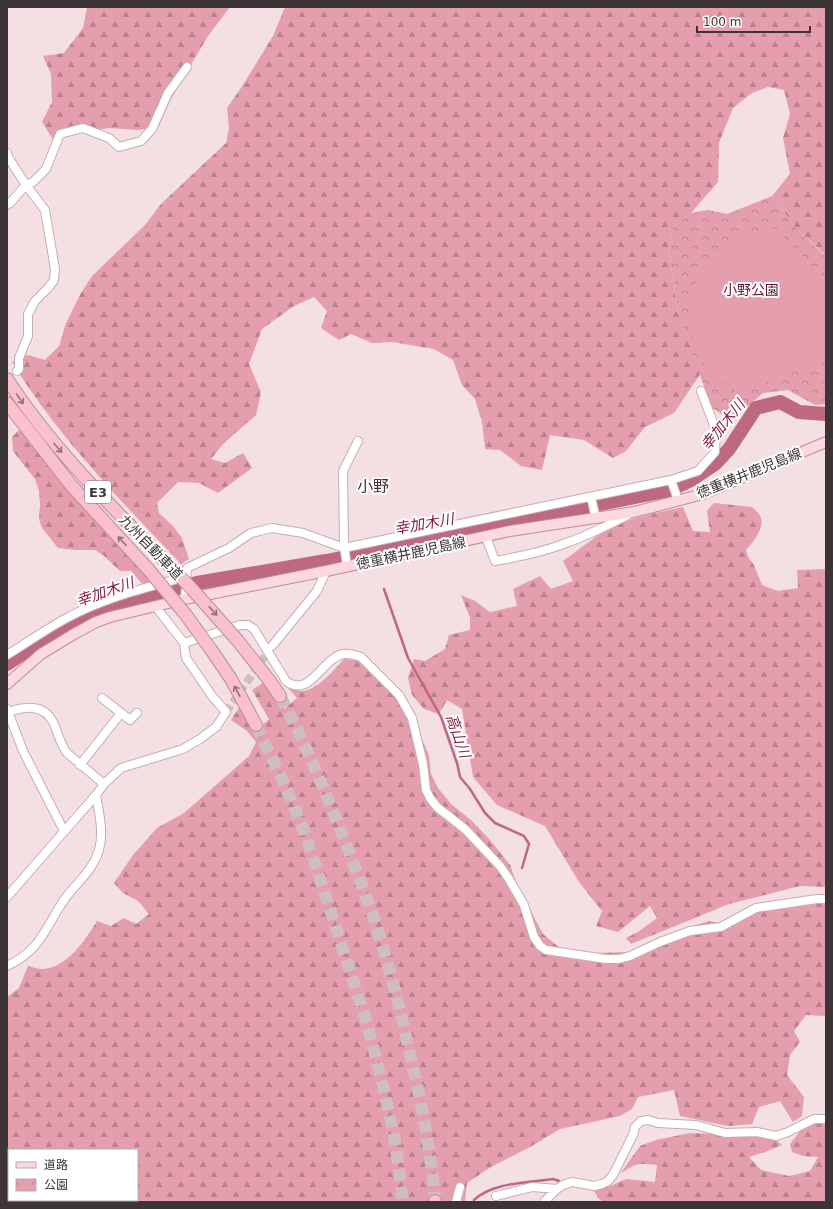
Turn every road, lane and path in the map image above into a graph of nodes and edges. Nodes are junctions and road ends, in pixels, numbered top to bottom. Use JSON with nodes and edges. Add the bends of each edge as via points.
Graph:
{"nodes":[{"id":1,"x":187,"y":67,"type":"dead end"},
{"id":2,"x":7,"y":152,"type":"edge"},
{"id":3,"x":26,"y":186,"type":"junction"},
{"id":4,"x":7,"y":205,"type":"edge"},
{"id":5,"x":17,"y":371,"type":"dead end"},
{"id":6,"x":7,"y":379,"type":"edge"},
{"id":7,"x":701,"y":391,"type":"dead end"},
{"id":8,"x":7,"y":403,"type":"edge"},
{"id":9,"x":358,"y":441,"type":"dead end"},
{"id":10,"x":826,"y":442,"type":"edge"},
{"id":11,"x":671,"y":480,"type":"junction"},
{"id":12,"x":591,"y":497,"type":"junction"},
{"id":13,"x":678,"y":500,"type":"junction"},
{"id":14,"x":634,"y":512,"type":"junction"},
{"id":15,"x":596,"y":519,"type":"junction"},
{"id":16,"x":486,"y":537,"type":"junction"},
{"id":17,"x":344,"y":550,"type":"junction"},
{"id":18,"x":347,"y":567,"type":"junction"},
{"id":19,"x":326,"y":572,"type":"junction"},
{"id":20,"x":186,"y":580,"type":"junction"},
{"id":21,"x":185,"y":597,"type":"junction"},
{"id":22,"x":155,"y":606,"type":"junction"},
{"id":23,"x":184,"y":643,"type":"junction"},
{"id":24,"x":272,"y":646,"type":"tunnel mouth"},
{"id":25,"x":7,"y":654,"type":"edge"},
{"id":26,"x":7,"y":684,"type":"edge"},
{"id":27,"x":280,"y":696,"type":"tunnel mouth"},
{"id":28,"x":102,"y":698,"type":"dead end"},
{"id":29,"x":8,"y":710,"type":"edge"},
{"id":30,"x":121,"y":713,"type":"junction"},
{"id":31,"x":137,"y":713,"type":"dead end"},
{"id":32,"x":256,"y":725,"type":"tunnel mouth"},
{"id":33,"x":80,"y":765,"type":"junction"},
{"id":34,"x":104,"y":784,"type":"junction"},
{"id":35,"x":96,"y":795,"type":"junction"},
{"id":36,"x":64,"y":831,"type":"junction"},
{"id":37,"x":7,"y":897,"type":"edge"},
{"id":38,"x":826,"y":899,"type":"edge"},
{"id":39,"x":7,"y":966,"type":"edge"},
{"id":40,"x":826,"y":1119,"type":"edge"},
{"id":41,"x":460,"y":1187,"type":"dead end"},
{"id":42,"x":556,"y":1189,"type":"junction"},
{"id":43,"x":496,"y":1196,"type":"dead end"},
{"id":44,"x":456,"y":1202,"type":"edge"},
{"id":45,"x":544,"y":1202,"type":"edge"}],
"edges":[{"from":1,"to":3,"type":"street","via":[[168,93],[152,129],[141,141],[119,147],[109,138],[83,128],[60,134],[46,169]]},
{"from":2,"to":3,"type":"street"},
{"from":3,"to":4,"type":"street"},
{"from":3,"to":5,"type":"street","via":[[44,210],[55,270],[54,280],[35,301],[28,314],[28,336]]},
{"from":6,"to":27,"type":"highway","name":"九州自動車道","number":"E3","one_way":true,"bridge":true,"via":[[33,418],[81,475],[238,640]]},
{"from":7,"to":11,"type":"street","via":[[716,430],[715,452],[698,470]]},
{"from":32,"to":8,"type":"highway","name":"九州自動車道","number":"E3","one_way":true,"bridge":true,"via":[[231,679],[186,615],[148,569],[71,485]]},
{"from":9,"to":17,"type":"street","via":[[344,471]]},
{"from":10,"to":13,"type":"main road","name":"徳重横井鹿児島線","via":[[703,494]]},
{"from":11,"to":12,"type":"street"},
{"from":11,"to":13,"type":"street"},
{"from":12,"to":15,"type":"street"},
{"from":12,"to":17,"type":"street"},
{"from":13,"to":14,"type":"main road","name":"徳重横井鹿児島線"},
{"from":14,"to":15,"type":"main road","name":"徳重横井鹿児島線"},
{"from":14,"to":16,"type":"street","via":[[567,543],[502,560],[495,561]]},
{"from":15,"to":16,"type":"main road","name":"徳重横井鹿児島線"},
{"from":16,"to":18,"type":"main road","name":"徳重横井鹿児島線"},
{"from":17,"to":18,"type":"street"},
{"from":17,"to":20,"type":"street","via":[[303,533],[272,528],[251,533],[229,548],[187,568]]},
{"from":18,"to":19,"type":"main road","name":"徳重横井鹿児島線"},
{"from":19,"to":21,"type":"main road","name":"徳重横井鹿児島線"},
{"from":19,"to":24,"type":"street","via":[[317,591]]},
{"from":20,"to":21,"type":"street"},
{"from":20,"to":25,"type":"street","via":[[140,589],[89,607]]},
{"from":21,"to":22,"type":"main road","name":"徳重横井鹿児島線"},
{"from":22,"to":23,"type":"street"},
{"from":22,"to":26,"type":"main road","name":"徳重横井鹿児島線","via":[[110,617],[85,628],[41,654]]},
{"from":23,"to":34,"type":"street","via":[[186,658],[226,712],[216,726],[200,739],[182,749],[121,768]]},
{"from":23,"to":38,"type":"street","via":[[240,625],[248,625],[254,629],[286,681],[292,686],[300,686],[312,679],[334,658],[343,654],[362,657],[399,695],[412,718],[423,764],[426,790],[430,798],[500,866],[524,905],[534,937],[546,950],[619,959],[690,931],[721,927],[756,908]]},
{"from":28,"to":30,"type":"street"},
{"from":29,"to":33,"type":"street","via":[[28,707],[41,710],[52,722],[63,748]]},
{"from":29,"to":36,"type":"street","via":[[23,751]]},
{"from":30,"to":31,"type":"street","via":[[130,720]]},
{"from":30,"to":33,"type":"street"},
{"from":33,"to":34,"type":"street"},
{"from":34,"to":35,"type":"street"},
{"from":35,"to":36,"type":"street"},
{"from":35,"to":39,"type":"street","via":[[100,818],[99,848],[91,868],[64,899],[37,944]]},
{"from":36,"to":37,"type":"street"},
{"from":40,"to":42,"type":"street","via":[[814,1119],[776,1136],[757,1132],[725,1132],[696,1125],[641,1121],[635,1127],[608,1181],[594,1186],[572,1182]]},
{"from":41,"to":44,"type":"street"},
{"from":42,"to":43,"type":"street","via":[[532,1187]]},
{"from":42,"to":45,"type":"street"}]}
